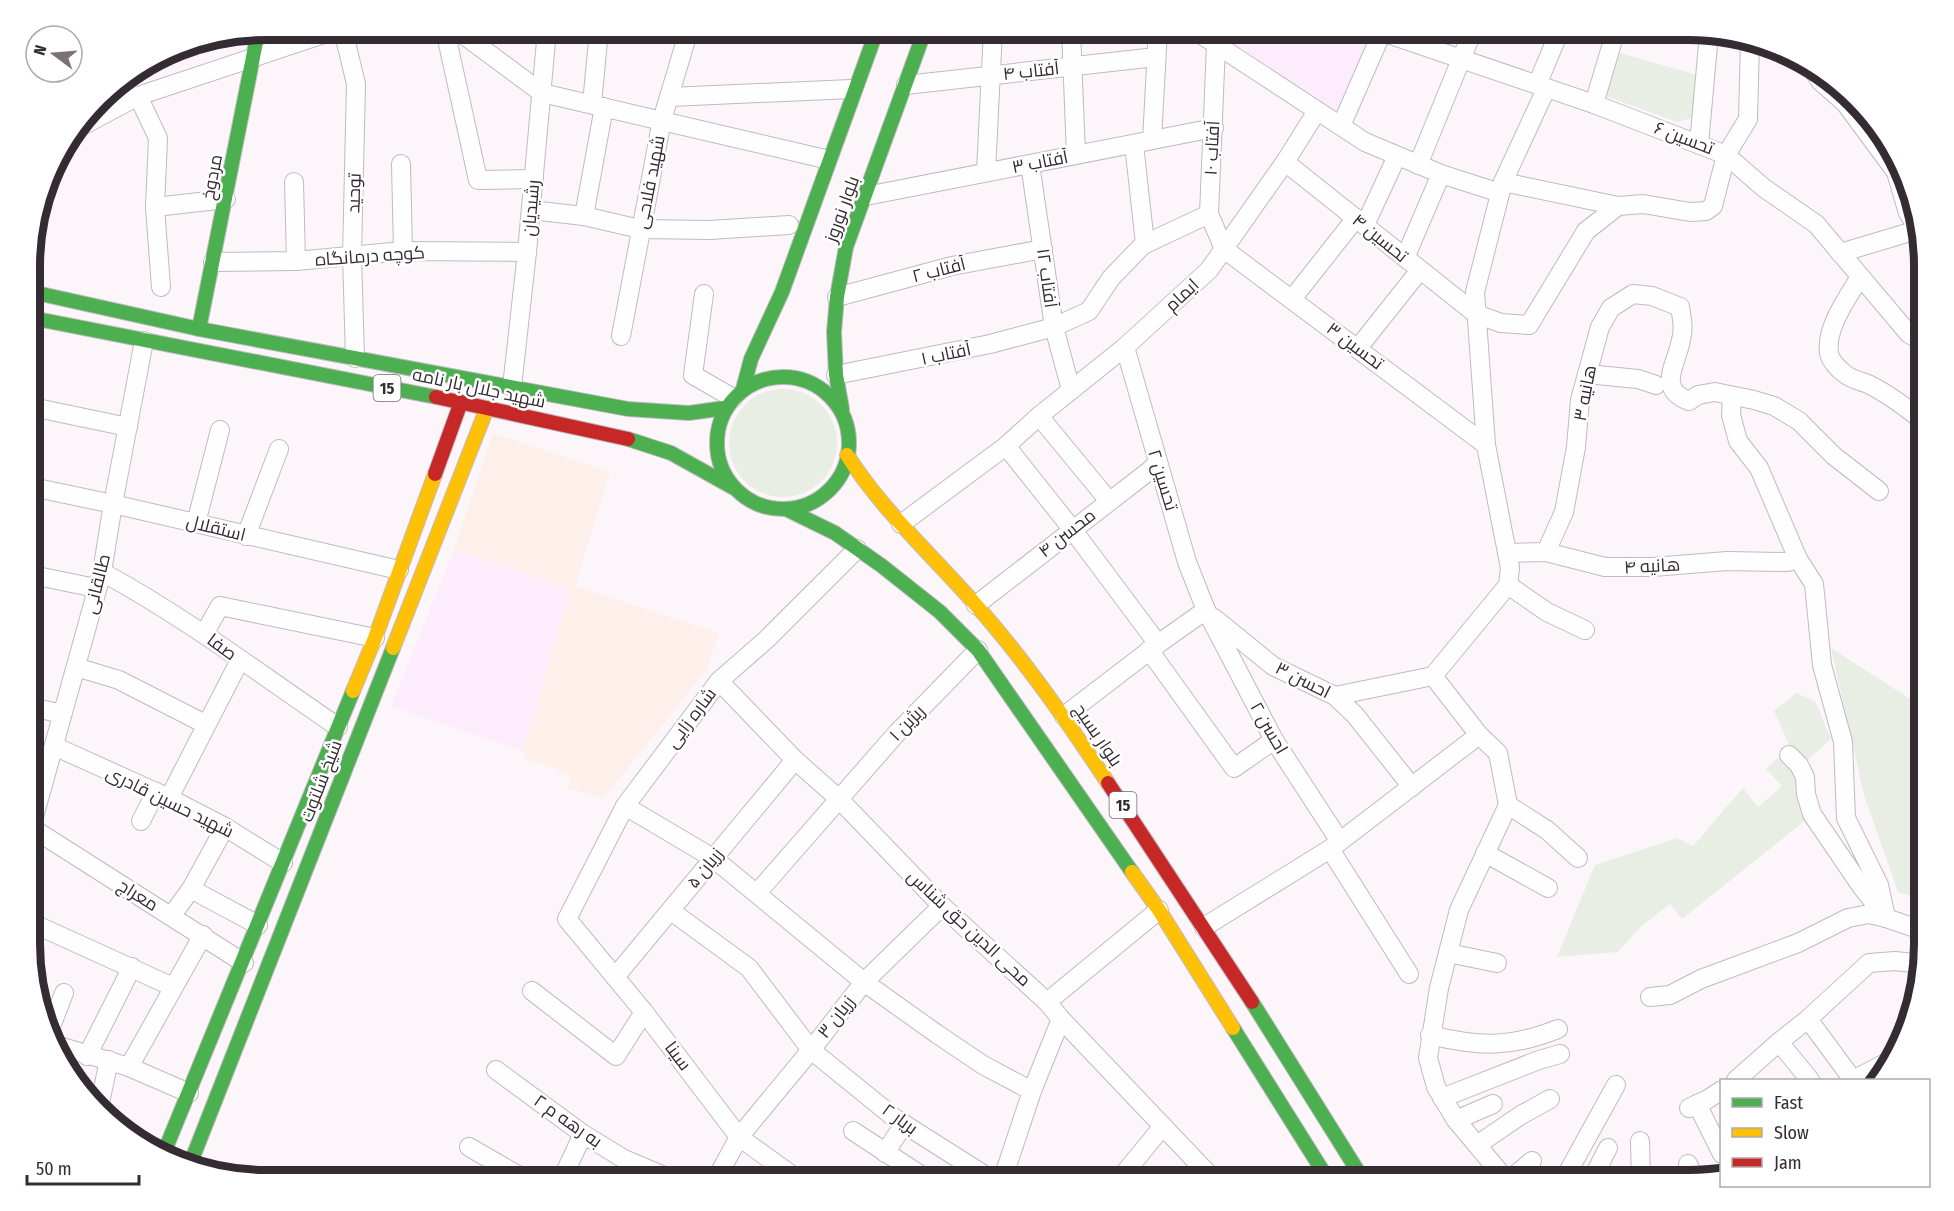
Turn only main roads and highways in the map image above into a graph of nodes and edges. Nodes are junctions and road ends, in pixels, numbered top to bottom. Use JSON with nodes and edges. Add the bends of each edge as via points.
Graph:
{"nodes":[{"id":1,"x":873,"y":40,"type":"edge"},
{"id":2,"x":922,"y":40,"type":"edge"},
{"id":3,"x":256,"y":41,"type":"edge"},
{"id":4,"x":40,"y":294,"type":"edge"},
{"id":5,"x":40,"y":320,"type":"edge"},
{"id":6,"x":200,"y":328,"type":"junction"},
{"id":7,"x":734,"y":398,"type":"junction"},
{"id":8,"x":461,"y":402,"type":"junction"},
{"id":9,"x":487,"y":408,"type":"junction"},
{"id":10,"x":842,"y":409,"type":"junction"},
{"id":11,"x":669,"y":414,"type":"junction"},
{"id":12,"x":663,"y":450,"type":"junction"},
{"id":13,"x":847,"y":455,"type":"junction"},
{"id":14,"x":732,"y":487,"type":"junction"},
{"id":15,"x":786,"y":509,"type":"junction"},
{"id":16,"x":951,"y":600,"type":"junction"},
{"id":17,"x":166,"y":1147,"type":"edge"},
{"id":18,"x":192,"y":1158,"type":"edge"},
{"id":19,"x":1323,"y":1171,"type":"edge"},
{"id":20,"x":1358,"y":1171,"type":"edge"}],
"edges":[{"from":1,"to":7,"type":"main road","name":"بلوار نوروز","via":[[782,292]]},
{"from":2,"to":10,"type":"main road","name":"بلوار نوروز","via":[[846,247],[834,332]]},
{"from":3,"to":6,"type":"main road","name":"مردوخ"},
{"from":4,"to":6,"type":"main road","name":"شهید جلال بار نامه","number":"15"},
{"from":5,"to":8,"type":"main road","name":"شهید جلال بار نامه","number":"15"},
{"from":6,"to":11,"type":"main road","name":"شهید جلال بار نامه","number":"15"},
{"from":7,"to":10,"type":"main road","number":"15","via":[[762,379],[783,376],[805,380],[824,391]]},
{"from":7,"to":11,"type":"main road","name":"شهید جلال بار نامه","number":"15","via":[[703,413]]},
{"from":7,"to":14,"type":"main road","number":"15","via":[[719,424],[716,440],[717,457]]},
{"from":8,"to":9,"type":"main road","name":"شهید جلال بار نامه","number":"15"},
{"from":8,"to":17,"type":"main road","name":"شیخ شلتوت","via":[[375,638]]},
{"from":9,"to":12,"type":"main road","name":"شهید جلال بار نامه","number":"15"},
{"from":9,"to":18,"type":"main road","name":"شیخ شلتوت"},
{"from":10,"to":13,"type":"main road","number":"15"},
{"from":11,"to":12,"type":"main road","via":[[676,422],[677,434],[671,446]]},
{"from":12,"to":14,"type":"main road","name":"شهید جلال بار نامه","number":"15"},
{"from":13,"to":15,"type":"main road","number":"15","via":[[837,479],[819,498]]},
{"from":13,"to":16,"type":"main road","name":"بلوار بسیج","number":"15","via":[[901,524]]},
{"from":14,"to":15,"type":"main road","number":"15","via":[[747,500]]},
{"from":15,"to":16,"type":"main road","name":"بلوار بسیج","number":"15","via":[[835,533],[882,566]]},
{"from":16,"to":19,"type":"main road","name":"بلوار بسیج","number":"15","via":[[978,650],[1159,910]]},
{"from":16,"to":20,"type":"main road","name":"بلوار بسیج","number":"15","via":[[976,605],[1064,716],[1204,927]]}]}
